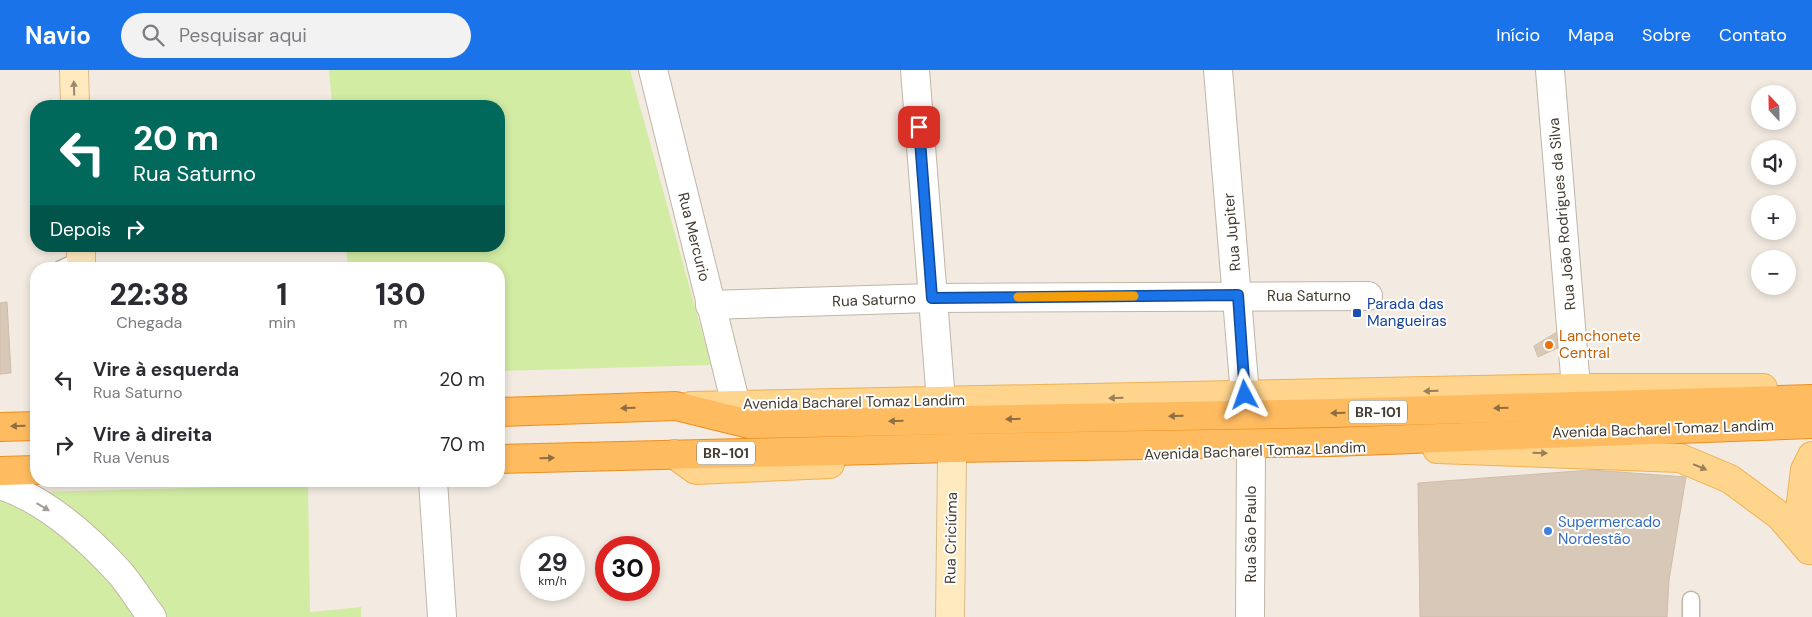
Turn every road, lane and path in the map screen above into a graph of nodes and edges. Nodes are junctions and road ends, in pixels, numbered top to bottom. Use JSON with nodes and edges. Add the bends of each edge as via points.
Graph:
{"nodes":[{"id":1,"x":74,"y":70,"type":"edge"},
{"id":2,"x":653,"y":70,"type":"edge"},
{"id":3,"x":915,"y":70,"type":"edge"},
{"id":4,"x":1218,"y":70,"type":"edge"},
{"id":5,"x":1550,"y":70,"type":"edge"},
{"id":6,"x":75,"y":100,"type":"edge"},
{"id":7,"x":1238,"y":295,"type":"junction"},
{"id":8,"x":1368,"y":296,"type":"dead end"},
{"id":9,"x":932,"y":298,"type":"junction"},
{"id":10,"x":710,"y":305,"type":"junction"},
{"id":11,"x":1576,"y":388,"type":"junction"},
{"id":12,"x":1812,"y":388,"type":"edge"},
{"id":13,"x":1240,"y":395,"type":"junction"},
{"id":14,"x":1812,"y":399,"type":"edge"},
{"id":15,"x":736,"y":404,"type":"junction"},
{"id":16,"x":676,"y":406,"type":"junction"},
{"id":17,"x":943,"y":410,"type":"junction"},
{"id":18,"x":505,"y":412,"type":"edge"},
{"id":19,"x":1812,"y":424,"type":"edge"},
{"id":20,"x":30,"y":426,"type":"edge"},
{"id":21,"x":0,"y":427,"type":"edge"},
{"id":22,"x":1251,"y":452,"type":"junction"},
{"id":23,"x":953,"y":453,"type":"junction"},
{"id":24,"x":1812,"y":456,"type":"edge"},
{"id":25,"x":505,"y":459,"type":"edge"},
{"id":26,"x":30,"y":470,"type":"edge"},
{"id":27,"x":0,"y":471,"type":"edge"},
{"id":28,"x":0,"y":485,"type":"edge"},
{"id":29,"x":434,"y":487,"type":"edge"},
{"id":30,"x":1810,"y":553,"type":"edge"},
{"id":31,"x":1691,"y":600,"type":"dead end"},
{"id":32,"x":152,"y":617,"type":"edge"},
{"id":33,"x":442,"y":617,"type":"edge"},
{"id":34,"x":950,"y":617,"type":"edge"},
{"id":35,"x":1250,"y":617,"type":"edge"},
{"id":36,"x":1690,"y":617,"type":"edge"}],
"edges":[{"from":6,"to":1,"type":"street","one_way":true},
{"from":2,"to":10,"type":"street","name":"Rua Mercurio"},
{"from":3,"to":9,"type":"street"},
{"from":4,"to":7,"type":"street","name":"Rua Jupiter"},
{"from":5,"to":11,"type":"street","name":"Rua João Rodrigues da Silva"},
{"from":7,"to":8,"type":"street","name":"Rua Saturno"},
{"from":7,"to":9,"type":"street","name":"Rua Saturno"},
{"from":7,"to":13,"type":"street","name":"Rua Jupiter"},
{"from":9,"to":10,"type":"street","name":"Rua Saturno"},
{"from":9,"to":17,"type":"street"},
{"from":10,"to":15,"type":"street","name":"Rua Mercurio"},
{"from":11,"to":12,"type":"main road","name":"Avenida Bacharel Tomaz Landim"},
{"from":11,"to":13,"type":"main road","name":"Avenida Bacharel Tomaz Landim","one_way":true},
{"from":13,"to":17,"type":"main road","name":"Avenida Bacharel Tomaz Landim","number":"BR-101","one_way":true},
{"from":14,"to":17,"type":"highway","name":"Avenida Bacharel Tomaz Landim","number":"BR-101","one_way":true,"via":[[1333,413]]},
{"from":15,"to":16,"type":"main road","name":"Avenida Bacharel Tomaz Landim","number":"BR-101"},
{"from":15,"to":17,"type":"main road","name":"Avenida Bacharel Tomaz Landim","number":"BR-101"},
{"from":17,"to":16,"type":"highway","name":"Avenida Bacharel Tomaz Landim","number":"BR-101","one_way":true,"via":[[749,424]]},
{"from":16,"to":18,"type":"highway","name":"Avenida Bacharel Tomaz Landim","number":"BR-101","one_way":true},
{"from":19,"to":23,"type":"highway","name":"Avenida Bacharel Tomaz Landim","number":"BR-101"},
{"from":20,"to":21,"type":"highway","one_way":true},
{"from":22,"to":23,"type":"main road","name":"Avenida Bacharel Tomaz Landim"},
{"from":22,"to":30,"type":"main road","name":"Avenida Bacharel Tomaz Landim","one_way":true,"via":[[1380,447],[1680,458],[1730,479],[1780,516]]},
{"from":22,"to":35,"type":"street","name":"Rua São Paulo"},
{"from":25,"to":23,"type":"highway","name":"Avenida Bacharel Tomaz Landim","number":"BR-101","one_way":true,"via":[[674,454]]},
{"from":23,"to":34,"type":"street","name":"Rua Criciúma"},
{"from":24,"to":30,"type":"main road","via":[[1805,470],[1800,510]]},
{"from":26,"to":27,"type":"highway"},
{"from":28,"to":32,"type":"street","one_way":true,"via":[[14,489],[89,541],[121,575]]},
{"from":29,"to":33,"type":"street"},
{"from":31,"to":36,"type":"lane"}]}
